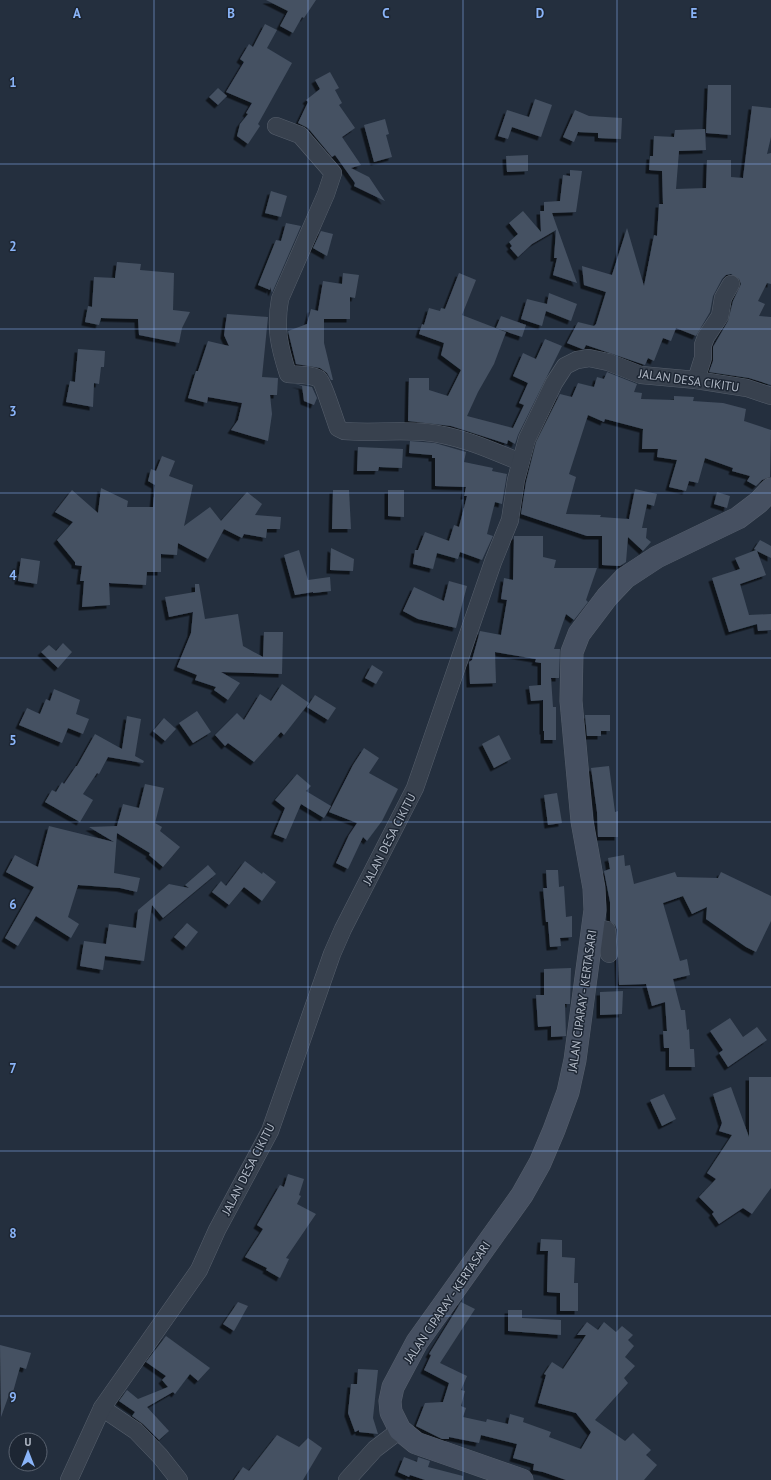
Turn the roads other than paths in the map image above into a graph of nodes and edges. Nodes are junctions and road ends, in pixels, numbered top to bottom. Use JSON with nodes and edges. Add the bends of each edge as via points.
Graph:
{"nodes":[{"id":1,"x":276,"y":126,"type":"dead end"},
{"id":2,"x":731,"y":284,"type":"dead end"},
{"id":3,"x":696,"y":380,"type":"junction"},
{"id":4,"x":771,"y":396,"type":"edge"},
{"id":5,"x":520,"y":462,"type":"junction"},
{"id":6,"x":771,"y":489,"type":"edge"},
{"id":7,"x":593,"y":928,"type":"junction"},
{"id":8,"x":609,"y":954,"type":"dead end"},
{"id":9,"x":102,"y":1408,"type":"junction"},
{"id":10,"x":400,"y":1430,"type":"junction"},
{"id":11,"x":69,"y":1480,"type":"edge"},
{"id":12,"x":179,"y":1480,"type":"edge"},
{"id":13,"x":347,"y":1480,"type":"edge"},
{"id":14,"x":522,"y":1480,"type":"edge"}],
"edges":[{"from":1,"to":5,"type":"street","via":[[300,135],[333,173],[280,299],[277,335],[288,374],[319,379],[338,428],[344,431],[437,434],[474,443]]},
{"from":2,"to":3,"type":"street","via":[[723,298],[720,316],[703,345],[703,358]]},
{"from":3,"to":4,"type":"street","name":"JALAN DESA CIKITU","via":[[747,388]]},
{"from":3,"to":5,"type":"street","name":"JALAN DESA CIKITU","via":[[641,375],[608,362],[589,358],[570,363],[565,366],[554,383],[536,418]]},
{"from":5,"to":9,"type":"street","name":"JALAN DESA CIKITU","via":[[510,520],[415,788],[342,929],[270,1131],[217,1230],[199,1270]]},
{"from":6,"to":7,"type":"main road","name":"JALAN CIPARAY - KERTASARI","via":[[738,518],[657,557],[625,578],[587,622],[572,652],[572,722],[582,820],[594,888]]},
{"from":7,"to":8,"type":"street","via":[[608,930]]},
{"from":7,"to":10,"type":"main road","name":"JALAN CIPARAY - KERTASARI","via":[[575,1060],[561,1113],[540,1163],[522,1195],[404,1364],[393,1387],[390,1401],[391,1412]]},
{"from":9,"to":11,"type":"street","name":"JALAN DESA CIKITU"},
{"from":9,"to":12,"type":"street","via":[[136,1431]]},
{"from":10,"to":13,"type":"street","via":[[375,1450]]},
{"from":10,"to":14,"type":"main road","name":"JALAN CIPARAY - KERTASARI","via":[[416,1442]]}]}
